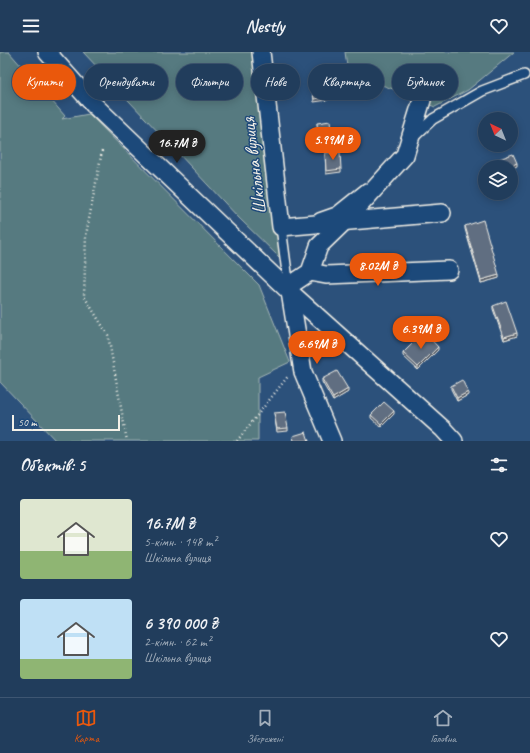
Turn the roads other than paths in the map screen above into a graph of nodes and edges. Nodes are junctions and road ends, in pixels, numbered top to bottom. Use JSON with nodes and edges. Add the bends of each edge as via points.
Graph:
{"nodes":[{"id":1,"x":48,"y":52,"type":"edge"},
{"id":2,"x":261,"y":52,"type":"edge"},
{"id":3,"x":524,"y":75,"type":"dead end"},
{"id":4,"x":422,"y":100,"type":"dead end"},
{"id":5,"x":409,"y":143,"type":"junction"},
{"id":6,"x":442,"y":213,"type":"dead end"},
{"id":7,"x":345,"y":221,"type":"junction"},
{"id":8,"x":282,"y":227,"type":"junction"},
{"id":9,"x":449,"y":270,"type":"dead end"},
{"id":10,"x":310,"y":272,"type":"junction"},
{"id":11,"x":290,"y":289,"type":"junction"},
{"id":12,"x":332,"y":441,"type":"edge"},
{"id":13,"x":454,"y":441,"type":"edge"}],
"edges":[{"from":1,"to":11,"type":"street","via":[[94,105]]},
{"from":2,"to":8,"type":"street","name":"Шкільна вулиця"},
{"from":3,"to":5,"type":"lane","via":[[482,91],[433,119]]},
{"from":4,"to":5,"type":"street"},
{"from":5,"to":7,"type":"street","via":[[405,155]]},
{"from":5,"to":8,"type":"lane","via":[[379,178],[336,212],[304,223]]},
{"from":6,"to":7,"type":"street"},
{"from":7,"to":8,"type":"street"},
{"from":7,"to":10,"type":"street","via":[[320,246]]},
{"from":8,"to":11,"type":"lane"},
{"from":9,"to":10,"type":"street","via":[[326,275]]},
{"from":10,"to":11,"type":"street"},
{"from":11,"to":12,"type":"street","via":[[303,372]]},
{"from":11,"to":13,"type":"street"}]}
